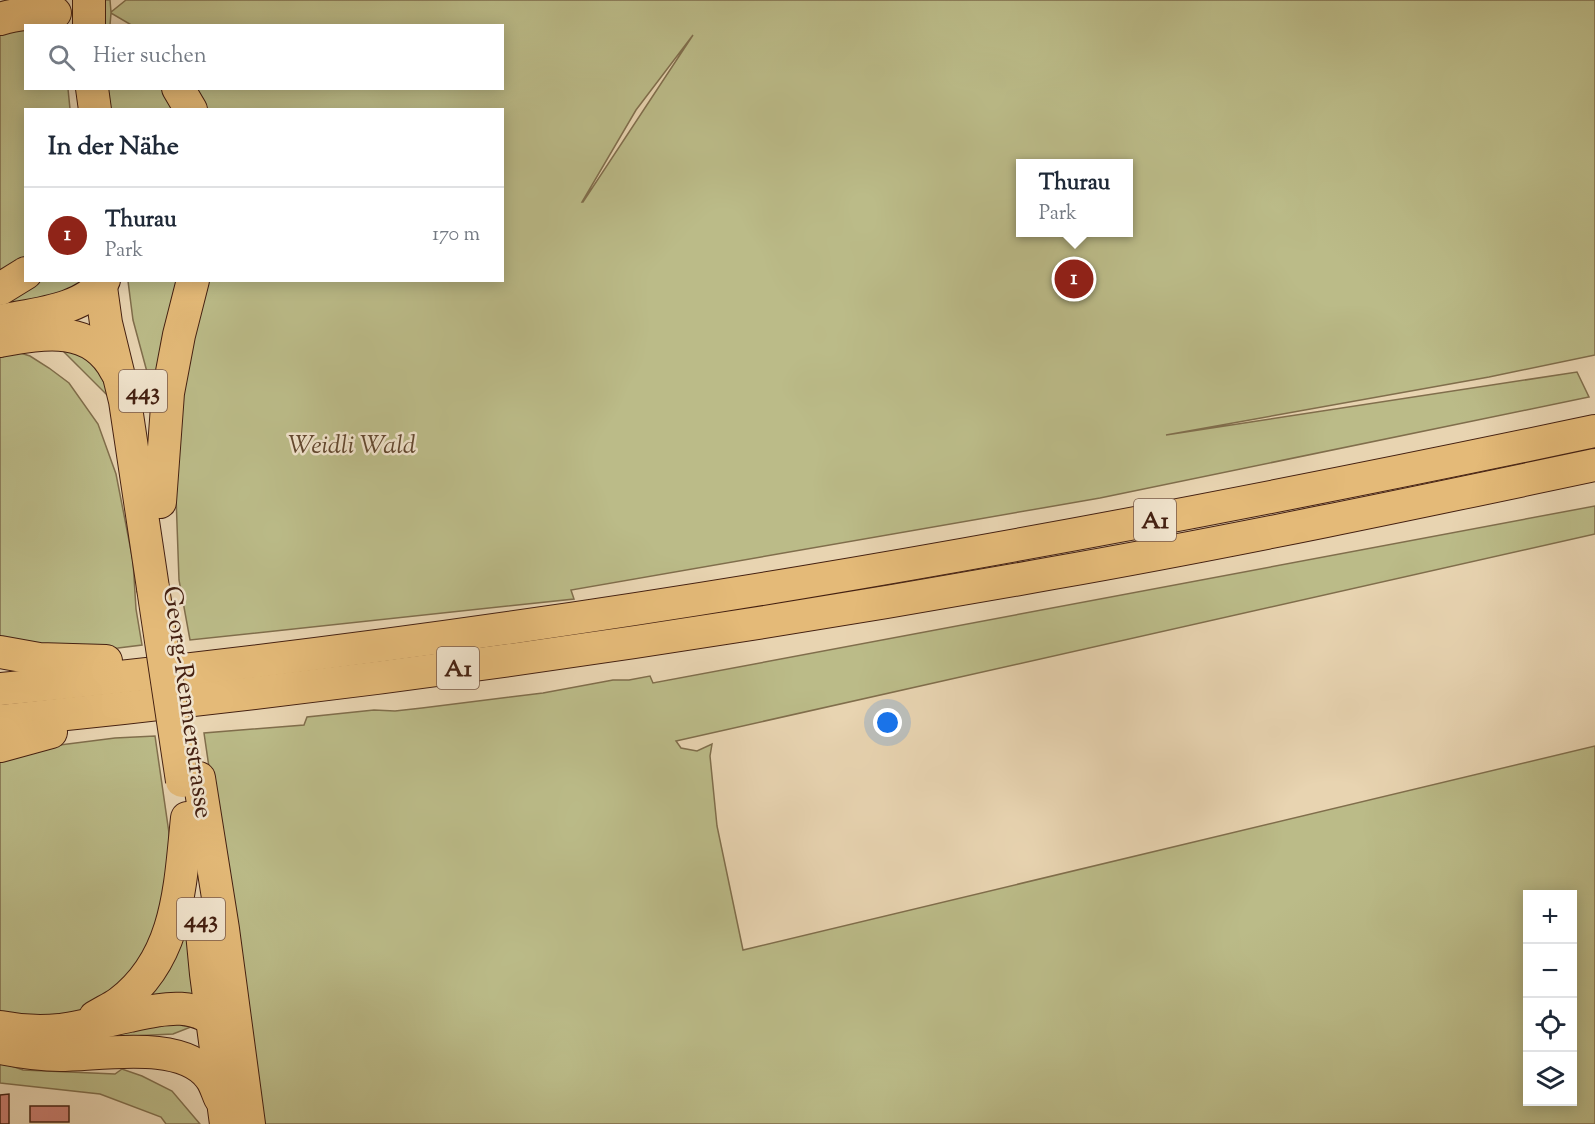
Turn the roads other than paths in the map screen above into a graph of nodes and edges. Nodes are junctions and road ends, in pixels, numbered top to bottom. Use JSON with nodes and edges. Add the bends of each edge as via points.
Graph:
{"nodes":[{"id":1,"x":89,"y":0,"type":"edge"},
{"id":2,"x":55,"y":14,"type":"dead end"},
{"id":3,"x":0,"y":18,"type":"edge"},
{"id":4,"x":89,"y":24,"type":"edge"},
{"id":5,"x":179,"y":90,"type":"edge"},
{"id":6,"x":189,"y":108,"type":"edge"},
{"id":7,"x":24,"y":274,"type":"edge"},
{"id":8,"x":106,"y":282,"type":"edge"},
{"id":9,"x":192,"y":282,"type":"edge"},
{"id":10,"x":0,"y":289,"type":"edge"},
{"id":11,"x":0,"y":321,"type":"edge"},
{"id":12,"x":0,"y":340,"type":"edge"},
{"id":13,"x":120,"y":379,"type":"junction"},
{"id":14,"x":1595,"y":431,"type":"edge"},
{"id":15,"x":1595,"y":465,"type":"edge"},
{"id":16,"x":160,"y":502,"type":"junction"},
{"id":17,"x":163,"y":587,"type":"junction"},
{"id":18,"x":0,"y":652,"type":"edge"},
{"id":19,"x":243,"y":663,"type":"junction"},
{"id":20,"x":0,"y":689,"type":"edge"},
{"id":21,"x":198,"y":700,"type":"junction"},
{"id":22,"x":0,"y":722,"type":"edge"},
{"id":23,"x":0,"y":746,"type":"edge"},
{"id":24,"x":191,"y":780,"type":"junction"},
{"id":25,"x":187,"y":818,"type":"junction"},
{"id":26,"x":229,"y":975,"type":"junction"},
{"id":27,"x":213,"y":1020,"type":"junction"},
{"id":28,"x":79,"y":1026,"type":"junction"},
{"id":29,"x":0,"y":1028,"type":"edge"},
{"id":30,"x":0,"y":1048,"type":"edge"},
{"id":31,"x":112,"y":1052,"type":"junction"},
{"id":32,"x":239,"y":1053,"type":"junction"},
{"id":33,"x":233,"y":1122,"type":"edge"}],
"edges":[{"from":1,"to":4,"type":"highway"},
{"from":2,"to":3,"type":"highway"},
{"from":5,"to":6,"type":"highway"},
{"from":7,"to":10,"type":"highway"},
{"from":8,"to":11,"type":"highway","via":[[78,302]]},
{"from":8,"to":13,"type":"highway","name":"Georg-Rennerstrasse","number":"443","via":[[106,323]]},
{"from":8,"to":16,"type":"highway","name":"Georg-Rennerstrasse","number":"443","via":[[128,326],[142,386]]},
{"from":9,"to":16,"type":"highway","via":[[168,393]]},
{"from":12,"to":13,"type":"highway","via":[[59,334],[79,337],[100,348]]},
{"from":13,"to":17,"type":"highway","name":"Georg-Rennerstrasse","number":"443"},
{"from":14,"to":19,"type":"highway","number":"A1","via":[[1193,513],[828,578],[508,628]]},
{"from":15,"to":21,"type":"highway","number":"A1","via":[[1201,546],[865,606],[514,660]]},
{"from":16,"to":17,"type":"highway","name":"Georg-Rennerstrasse","number":"443"},
{"from":17,"to":24,"type":"highway","name":"Georg-Rennerstrasse","number":"443","bridge":true},
{"from":18,"to":19,"type":"highway","via":[[39,659],[103,661],[203,652]]},
{"from":19,"to":20,"type":"highway","number":"A1"},
{"from":21,"to":22,"type":"highway","number":"A1"},
{"from":21,"to":23,"type":"highway"},
{"from":24,"to":25,"type":"highway","name":"Georg-Rennerstrasse","number":"443"},
{"from":24,"to":26,"type":"highway","name":"Georg-Rennerstrasse","number":"443"},
{"from":25,"to":27,"type":"highway","name":"Georg-Rennerstrasse","number":"443"},
{"from":25,"to":28,"type":"highway","via":[[171,927],[155,963],[123,1000]]},
{"from":26,"to":27,"type":"highway","via":[[222,1007]]},
{"from":26,"to":32,"type":"highway","name":"Georg-Rennerstrasse"},
{"from":27,"to":28,"type":"highway","via":[[195,1011],[168,1008]]},
{"from":27,"to":31,"type":"highway","via":[[188,1034]]},
{"from":27,"to":32,"type":"highway","via":[[227,1032]]},
{"from":27,"to":33,"type":"highway","name":"Georg-Rennerstrasse","number":"443"},
{"from":28,"to":29,"type":"highway","via":[[49,1031]]},
{"from":30,"to":31,"type":"highway","via":[[58,1055]]},
{"from":31,"to":33,"type":"highway","via":[[170,1054],[191,1061],[210,1077]]},
{"from":32,"to":33,"type":"highway","name":"Georg-Rennerstrasse"}]}
